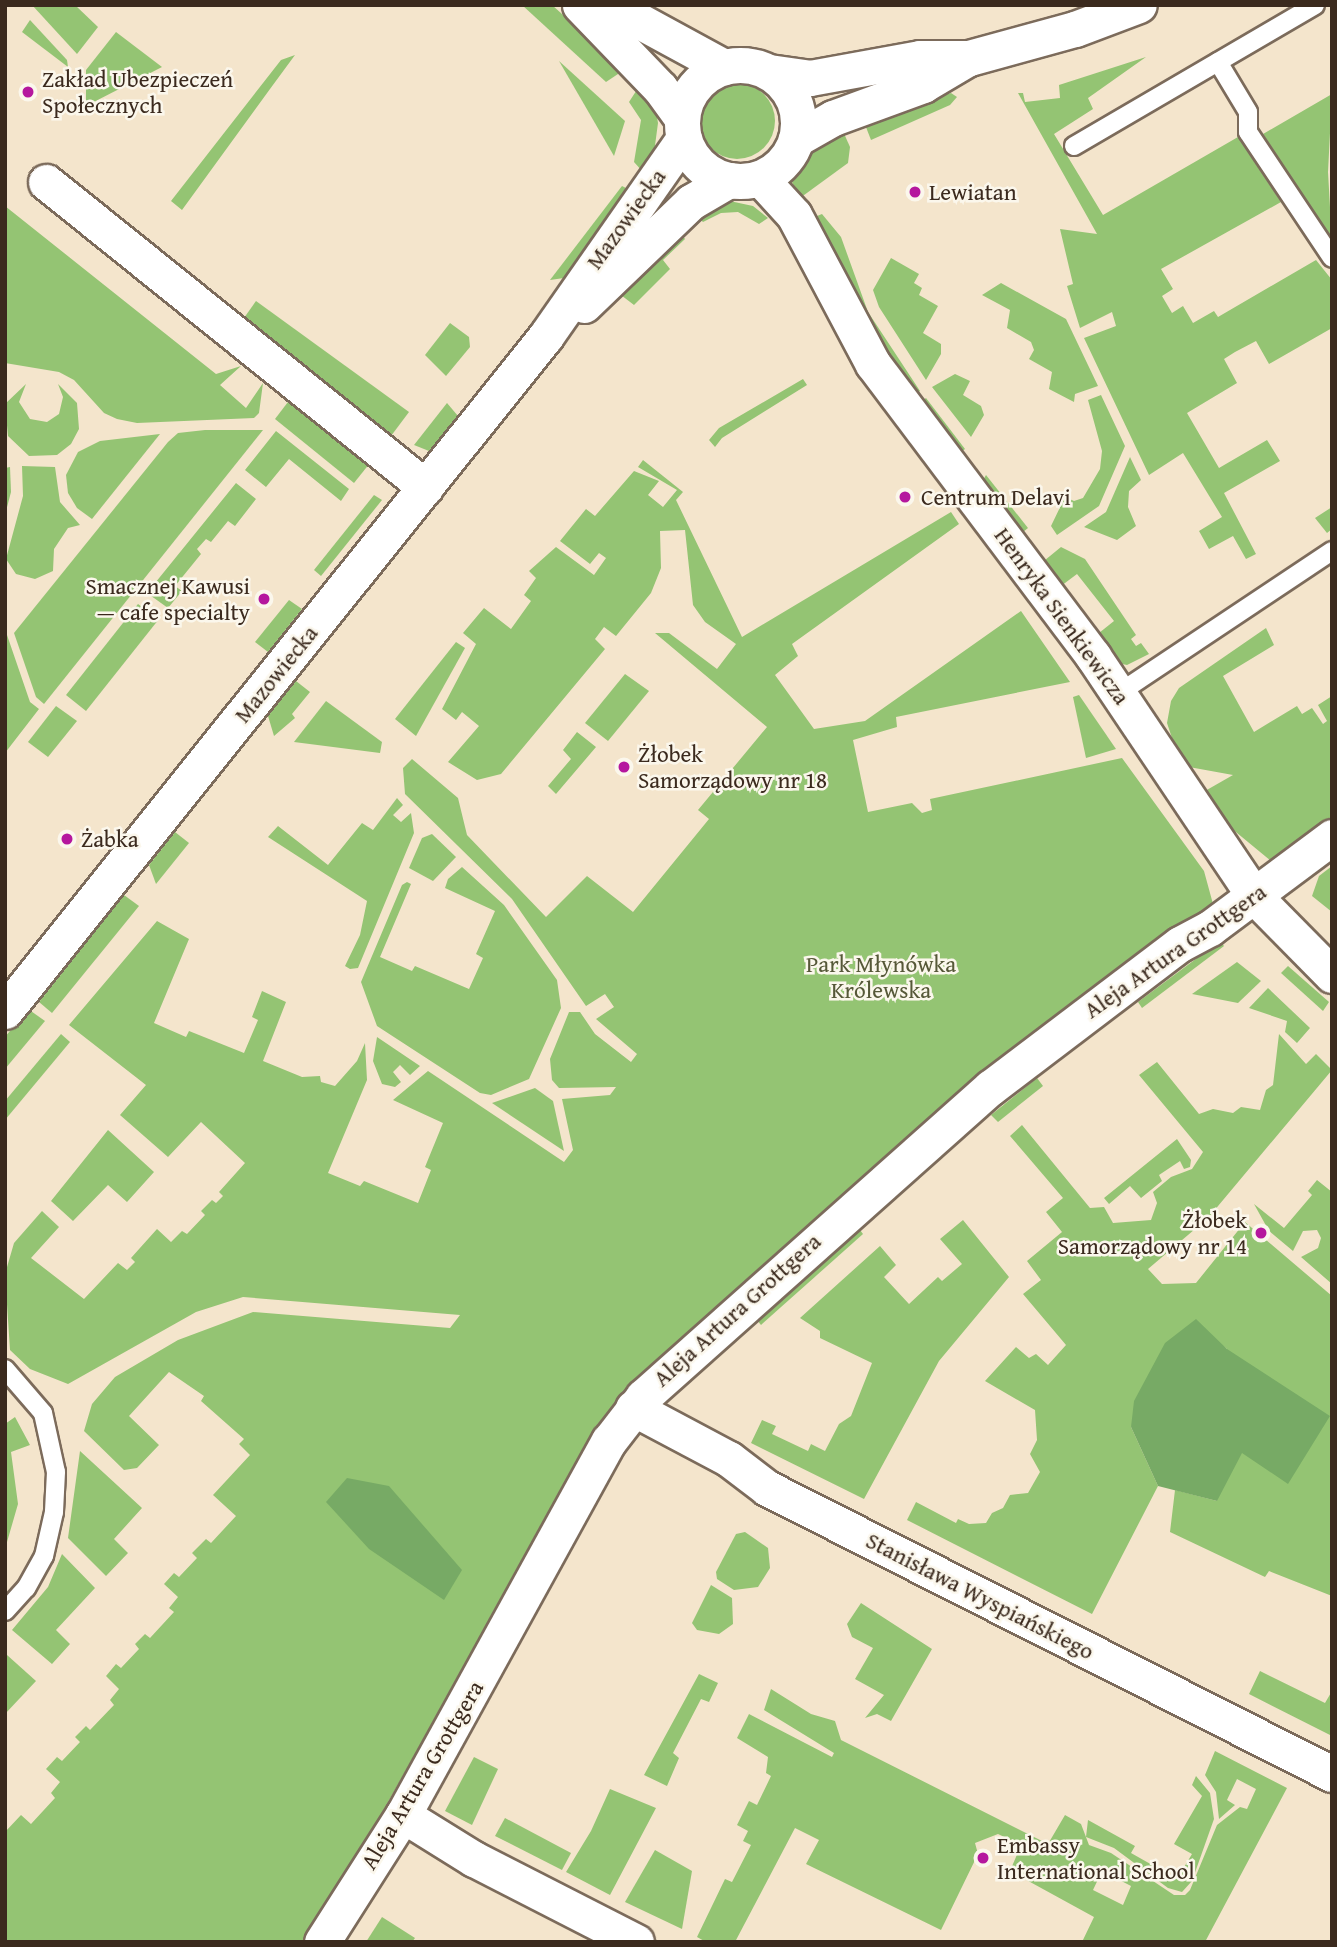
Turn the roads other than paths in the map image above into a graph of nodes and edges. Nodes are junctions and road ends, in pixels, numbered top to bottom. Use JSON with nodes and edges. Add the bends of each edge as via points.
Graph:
{"nodes":[{"id":1,"x":580,"y":5,"type":"edge"},
{"id":2,"x":610,"y":5,"type":"edge"},
{"id":3,"x":1139,"y":5,"type":"edge"},
{"id":4,"x":1315,"y":5,"type":"edge"},
{"id":5,"x":1099,"y":13,"type":"edge"},
{"id":6,"x":969,"y":58,"type":"junction"},
{"id":7,"x":1219,"y":62,"type":"junction"},
{"id":8,"x":724,"y":66,"type":"junction"},
{"id":9,"x":769,"y":72,"type":"junction"},
{"id":10,"x":683,"y":128,"type":"junction"},
{"id":11,"x":796,"y":139,"type":"junction"},
{"id":12,"x":1074,"y":146,"type":"dead end"},
{"id":13,"x":744,"y":179,"type":"junction"},
{"id":14,"x":46,"y":182,"type":"dead end"},
{"id":15,"x":1332,"y":258,"type":"edge"},
{"id":16,"x":546,"y":336,"type":"junction"},
{"id":17,"x":426,"y":488,"type":"junction"},
{"id":18,"x":1332,"y":551,"type":"edge"},
{"id":19,"x":1119,"y":693,"type":"junction"},
{"id":20,"x":1332,"y":837,"type":"edge"},
{"id":21,"x":1254,"y":896,"type":"junction"},
{"id":22,"x":1332,"y":975,"type":"edge"},
{"id":23,"x":5,"y":1011,"type":"edge"},
{"id":24,"x":5,"y":1369,"type":"edge"},
{"id":25,"x":634,"y":1408,"type":"junction"},
{"id":26,"x":5,"y":1611,"type":"edge"},
{"id":27,"x":1332,"y":1773,"type":"edge"},
{"id":28,"x":403,"y":1815,"type":"junction"},
{"id":29,"x":322,"y":1942,"type":"edge"},
{"id":30,"x":636,"y":1942,"type":"edge"}],
"edges":[{"from":1,"to":10,"type":"street","via":[[660,88]]},
{"from":2,"to":8,"type":"street"},
{"from":3,"to":5,"type":"street"},
{"from":4,"to":7,"type":"lane"},
{"from":5,"to":6,"type":"street"},
{"from":6,"to":9,"type":"street","via":[[920,58],[810,78]]},
{"from":6,"to":11,"type":"street","via":[[923,85],[833,118]]},
{"from":7,"to":12,"type":"lane"},
{"from":7,"to":15,"type":"lane","via":[[1248,111],[1248,132]]},
{"from":8,"to":9,"type":"street","via":[[751,65]]},
{"from":8,"to":10,"type":"street","via":[[692,90]]},
{"from":9,"to":11,"type":"street","via":[[792,95],[798,117]]},
{"from":10,"to":13,"type":"street","via":[[700,166]]},
{"from":10,"to":16,"type":"street","name":"Mazowiecka"},
{"from":11,"to":13,"type":"street","via":[[783,162]]},
{"from":13,"to":16,"type":"street","name":"Mazowiecka","via":[[691,202]]},
{"from":13,"to":19,"type":"street","name":"Henryka Sienkiewicza","via":[[794,215],[873,364]]},
{"from":14,"to":17,"type":"street"},
{"from":16,"to":17,"type":"street","name":"Mazowiecka"},
{"from":17,"to":23,"type":"street","name":"Mazowiecka"},
{"from":18,"to":19,"type":"lane"},
{"from":19,"to":21,"type":"street","name":"Henryka Sienkiewicza"},
{"from":20,"to":21,"type":"street","name":"Aleja Artura Grottgera"},
{"from":21,"to":22,"type":"street","name":"Henryka Sienkiewicza"},
{"from":21,"to":25,"type":"street","name":"Aleja Artura Grottgera","via":[[1180,944],[980,1097],[682,1358]]},
{"from":24,"to":26,"type":"lane","via":[[47,1421],[57,1472],[44,1556],[26,1588]]},
{"from":25,"to":27,"type":"street","name":"Stanisława Wyspiańskiego","via":[[729,1459],[767,1488]]},
{"from":25,"to":28,"type":"street","name":"Aleja Artura Grottgera","via":[[610,1441]]},
{"from":28,"to":29,"type":"street","name":"Aleja Artura Grottgera"},
{"from":28,"to":30,"type":"street","via":[[474,1859]]}]}
